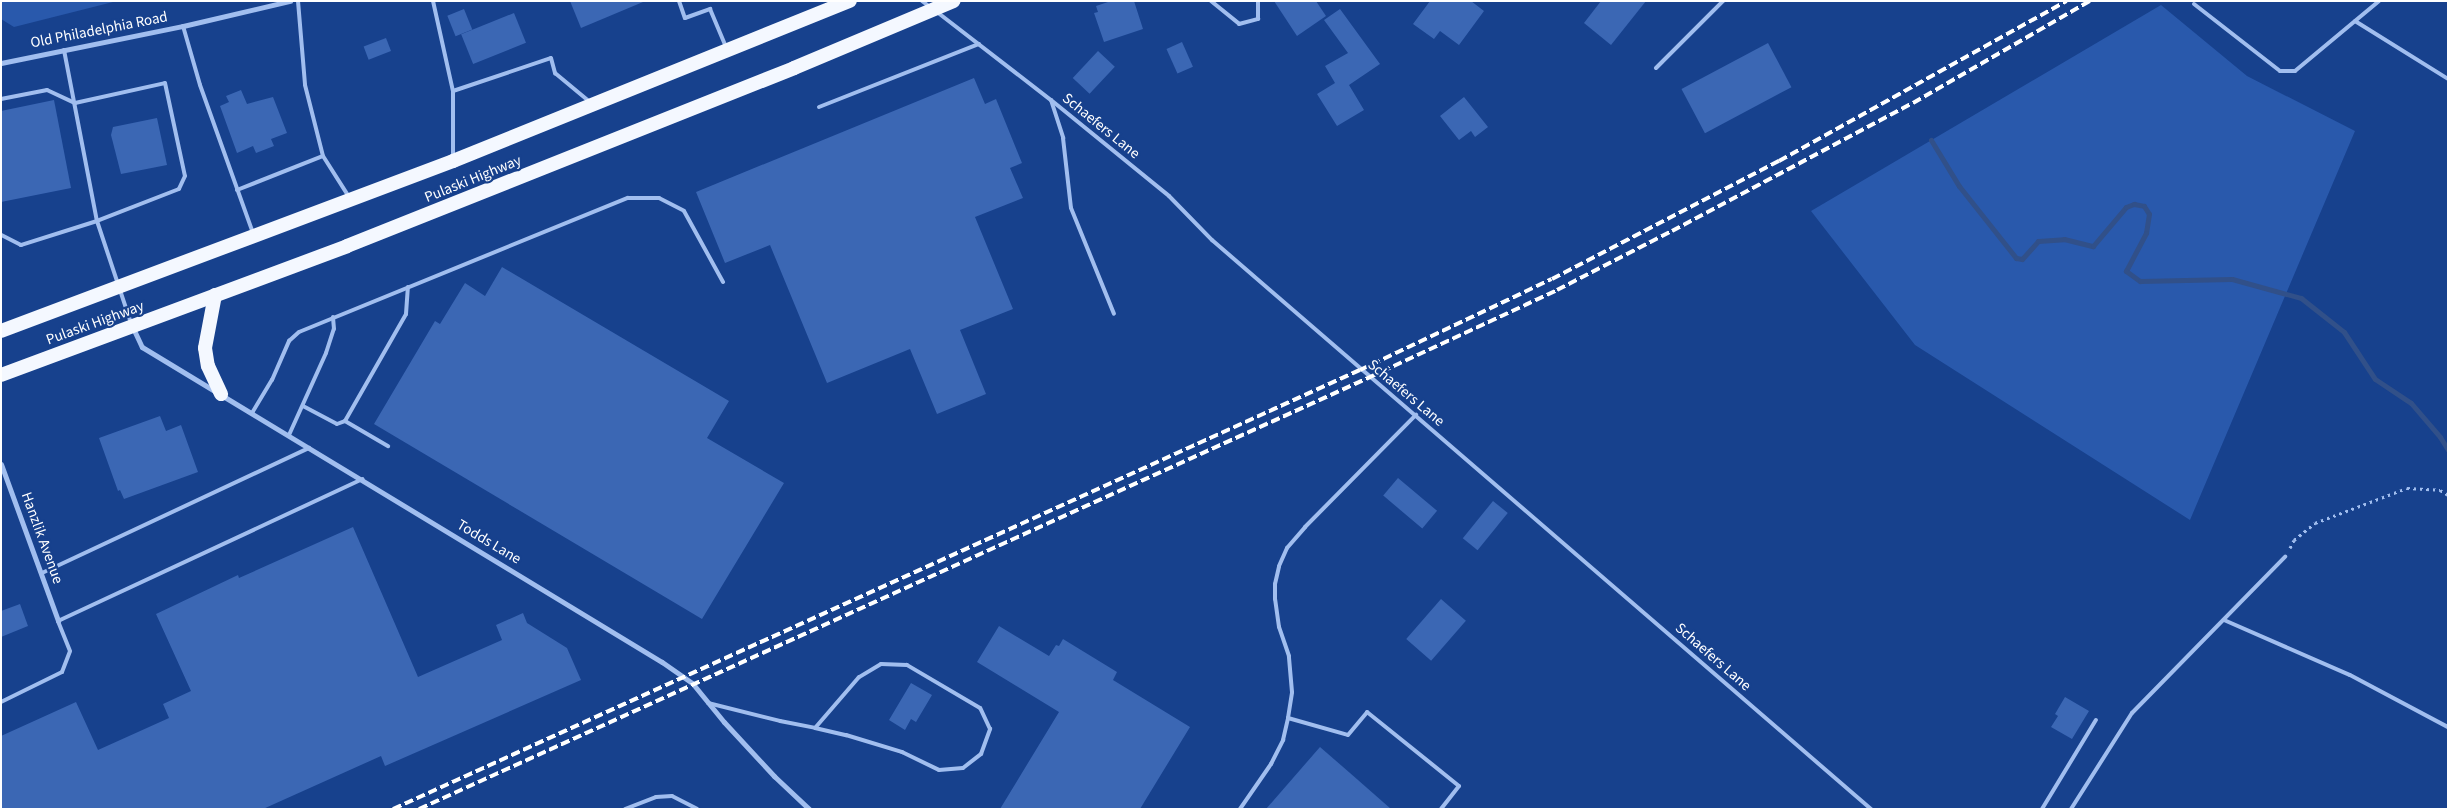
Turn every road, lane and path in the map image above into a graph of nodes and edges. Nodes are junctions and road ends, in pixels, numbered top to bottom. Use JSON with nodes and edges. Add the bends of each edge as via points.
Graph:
{"nodes":[{"id":1,"x":290,"y":1,"type":"edge"},
{"id":2,"x":298,"y":1,"type":"edge"},
{"id":3,"x":432,"y":1,"type":"edge"},
{"id":4,"x":679,"y":1,"type":"edge"},
{"id":5,"x":850,"y":1,"type":"edge"},
{"id":6,"x":922,"y":1,"type":"edge"},
{"id":7,"x":953,"y":1,"type":"edge"},
{"id":8,"x":1211,"y":1,"type":"edge"},
{"id":9,"x":1258,"y":1,"type":"edge"},
{"id":10,"x":1723,"y":1,"type":"edge"},
{"id":11,"x":2379,"y":1,"type":"edge"},
{"id":12,"x":272,"y":3,"type":"edge"},
{"id":13,"x":2194,"y":4,"type":"dead end"},
{"id":14,"x":934,"y":10,"type":"junction"},
{"id":15,"x":2355,"y":21,"type":"junction"},
{"id":16,"x":183,"y":26,"type":"junction"},
{"id":17,"x":979,"y":44,"type":"junction"},
{"id":18,"x":64,"y":50,"type":"junction"},
{"id":19,"x":728,"y":52,"type":"junction"},
{"id":20,"x":1,"y":63,"type":"edge"},
{"id":21,"x":1656,"y":68,"type":"dead end"},
{"id":22,"x":2448,"y":79,"type":"edge"},
{"id":23,"x":453,"y":91,"type":"junction"},
{"id":24,"x":1,"y":99,"type":"edge"},
{"id":25,"x":1050,"y":100,"type":"junction"},
{"id":26,"x":74,"y":103,"type":"junction"},
{"id":27,"x":595,"y":105,"type":"junction"},
{"id":28,"x":819,"y":107,"type":"dead end"},
{"id":29,"x":323,"y":156,"type":"junction"},
{"id":30,"x":453,"y":161,"type":"junction"},
{"id":31,"x":238,"y":190,"type":"junction"},
{"id":32,"x":352,"y":201,"type":"junction"},
{"id":33,"x":97,"y":221,"type":"junction"},
{"id":34,"x":1,"y":235,"type":"edge"},
{"id":35,"x":255,"y":238,"type":"junction"},
{"id":36,"x":723,"y":282,"type":"dead end"},
{"id":37,"x":408,"y":287,"type":"junction"},
{"id":38,"x":120,"y":288,"type":"junction"},
{"id":39,"x":215,"y":295,"type":"junction"},
{"id":40,"x":1114,"y":314,"type":"dead end"},
{"id":41,"x":334,"y":317,"type":"junction"},
{"id":42,"x":133,"y":327,"type":"junction"},
{"id":43,"x":1,"y":331,"type":"edge"},
{"id":44,"x":1,"y":375,"type":"edge"},
{"id":45,"x":221,"y":394,"type":"junction"},
{"id":46,"x":303,"y":406,"type":"junction"},
{"id":47,"x":252,"y":413,"type":"junction"},
{"id":48,"x":1416,"y":415,"type":"junction"},
{"id":49,"x":345,"y":421,"type":"junction"},
{"id":50,"x":289,"y":434,"type":"junction"},
{"id":51,"x":388,"y":446,"type":"dead end"},
{"id":52,"x":310,"y":447,"type":"junction"},
{"id":53,"x":1,"y":464,"type":"edge"},
{"id":54,"x":363,"y":479,"type":"junction"},
{"id":55,"x":2448,"y":495,"type":"edge"},
{"id":56,"x":2285,"y":558,"type":"joint"},
{"id":57,"x":42,"y":573,"type":"junction"},
{"id":58,"x":2224,"y":620,"type":"junction"},
{"id":59,"x":58,"y":621,"type":"junction"},
{"id":60,"x":1,"y":702,"type":"edge"},
{"id":61,"x":708,"y":703,"type":"junction"},
{"id":62,"x":1288,"y":718,"type":"junction"},
{"id":63,"x":2096,"y":720,"type":"dead end"},
{"id":64,"x":2448,"y":727,"type":"edge"},
{"id":65,"x":815,"y":728,"type":"junction"},
{"id":66,"x":625,"y":809,"type":"edge"},
{"id":67,"x":697,"y":809,"type":"edge"},
{"id":68,"x":809,"y":809,"type":"edge"},
{"id":69,"x":1240,"y":809,"type":"edge"},
{"id":70,"x":1441,"y":809,"type":"edge"},
{"id":71,"x":1871,"y":809,"type":"edge"},
{"id":72,"x":2042,"y":809,"type":"edge"},
{"id":73,"x":2071,"y":809,"type":"edge"}],
"edges":[{"from":1,"to":12,"type":"street","name":"Old Philadelphia Road"},
{"from":2,"to":29,"type":"lane","via":[[306,85]]},
{"from":3,"to":23,"type":"lane"},
{"from":4,"to":19,"type":"lane","via":[[685,18],[710,9]]},
{"from":5,"to":19,"type":"highway","name":"Pulaski Highway"},
{"from":6,"to":14,"type":"lane","name":"Schaefers Lane"},
{"from":7,"to":14,"type":"highway","name":"Pulaski Highway"},
{"from":8,"to":9,"type":"lane","via":[[1239,24],[1258,19]]},
{"from":10,"to":21,"type":"lane"},
{"from":11,"to":15,"type":"lane"},
{"from":12,"to":16,"type":"street","name":"Old Philadelphia Road"},
{"from":13,"to":15,"type":"lane","via":[[2280,71],[2295,72]]},
{"from":14,"to":17,"type":"lane","name":"Schaefers Lane"},
{"from":14,"to":39,"type":"highway","name":"Pulaski Highway","via":[[454,204]]},
{"from":15,"to":22,"type":"lane"},
{"from":16,"to":18,"type":"street","name":"Old Philadelphia Road"},
{"from":16,"to":31,"type":"lane","via":[[200,86]]},
{"from":17,"to":25,"type":"lane","name":"Schaefers Lane"},
{"from":17,"to":28,"type":"lane"},
{"from":18,"to":20,"type":"street","name":"Old Philadelphia Road"},
{"from":18,"to":26,"type":"lane"},
{"from":19,"to":27,"type":"highway","name":"Pulaski Highway"},
{"from":23,"to":27,"type":"lane","via":[[551,58],[556,73]]},
{"from":23,"to":30,"type":"lane"},
{"from":24,"to":26,"type":"lane","via":[[48,90]]},
{"from":25,"to":40,"type":"lane","via":[[1063,138],[1070,208]]},
{"from":25,"to":48,"type":"lane","name":"Schaefers Lane","via":[[1169,196],[1212,240]]},
{"from":26,"to":33,"type":"lane"},
{"from":26,"to":33,"type":"lane","via":[[165,83],[185,176],[179,189]]},
{"from":27,"to":30,"type":"highway","name":"Pulaski Highway"},
{"from":29,"to":31,"type":"lane"},
{"from":29,"to":32,"type":"lane"},
{"from":30,"to":32,"type":"highway","name":"Pulaski Highway"},
{"from":31,"to":35,"type":"lane"},
{"from":32,"to":35,"type":"highway","name":"Pulaski Highway"},
{"from":33,"to":34,"type":"lane","via":[[21,245]]},
{"from":33,"to":38,"type":"lane"},
{"from":35,"to":38,"type":"highway","name":"Pulaski Highway"},
{"from":36,"to":37,"type":"lane","via":[[684,211],[659,198],[644,197],[628,198]]},
{"from":37,"to":41,"type":"lane"},
{"from":37,"to":49,"type":"lane","via":[[406,314]]},
{"from":38,"to":42,"type":"lane"},
{"from":38,"to":43,"type":"highway","name":"Pulaski Highway"},
{"from":39,"to":42,"type":"highway","name":"Pulaski Highway"},
{"from":39,"to":45,"type":"highway","via":[[205,348],[208,366]]},
{"from":41,"to":46,"type":"lane","via":[[334,329],[326,354]]},
{"from":41,"to":47,"type":"lane","via":[[298,332],[289,340],[272,380]]},
{"from":42,"to":44,"type":"highway","name":"Pulaski Highway"},
{"from":42,"to":45,"type":"street","name":"Todds Lane","via":[[142,347]]},
{"from":45,"to":47,"type":"street","name":"Todds Lane"},
{"from":46,"to":49,"type":"lane","via":[[337,424]]},
{"from":46,"to":50,"type":"lane"},
{"from":47,"to":50,"type":"street","name":"Todds Lane"},
{"from":48,"to":62,"type":"lane","via":[[1305,527],[1279,566],[1275,598],[1279,627],[1289,656],[1292,692]]},
{"from":48,"to":71,"type":"lane","name":"Schaefers Lane"},
{"from":49,"to":51,"type":"lane"},
{"from":50,"to":52,"type":"street","name":"Todds Lane"},
{"from":52,"to":54,"type":"street","name":"Todds Lane"},
{"from":52,"to":57,"type":"lane"},
{"from":53,"to":57,"type":"street","name":"Hanzlik Avenue"},
{"from":54,"to":59,"type":"lane"},
{"from":54,"to":61,"type":"street","name":"Todds Lane","via":[[662,662],[693,684]]},
{"from":55,"to":56,"type":"path","via":[[2440,490],[2407,488],[2360,504],[2315,523],[2294,540]]},
{"from":56,"to":58,"type":"lane"},
{"from":57,"to":59,"type":"street","name":"Hanzlik Avenue"},
{"from":58,"to":64,"type":"lane","via":[[2350,675]]},
{"from":58,"to":73,"type":"lane","via":[[2132,713]]},
{"from":59,"to":60,"type":"lane","via":[[70,651],[62,672]]},
{"from":61,"to":65,"type":"lane"},
{"from":61,"to":68,"type":"street","name":"Todds Lane","via":[[774,776]]},
{"from":62,"to":69,"type":"lane","via":[[1283,740],[1271,764]]},
{"from":62,"to":70,"type":"lane","via":[[1348,735],[1366,712],[1459,786]]},
{"from":63,"to":72,"type":"lane"},
{"from":65,"to":65,"type":"lane","via":[[902,752],[939,770],[963,768],[970,764],[982,754],[990,730],[980,708],[907,664],[881,664],[859,677]]},
{"from":66,"to":67,"type":"lane","via":[[656,797],[672,796]]}]}
